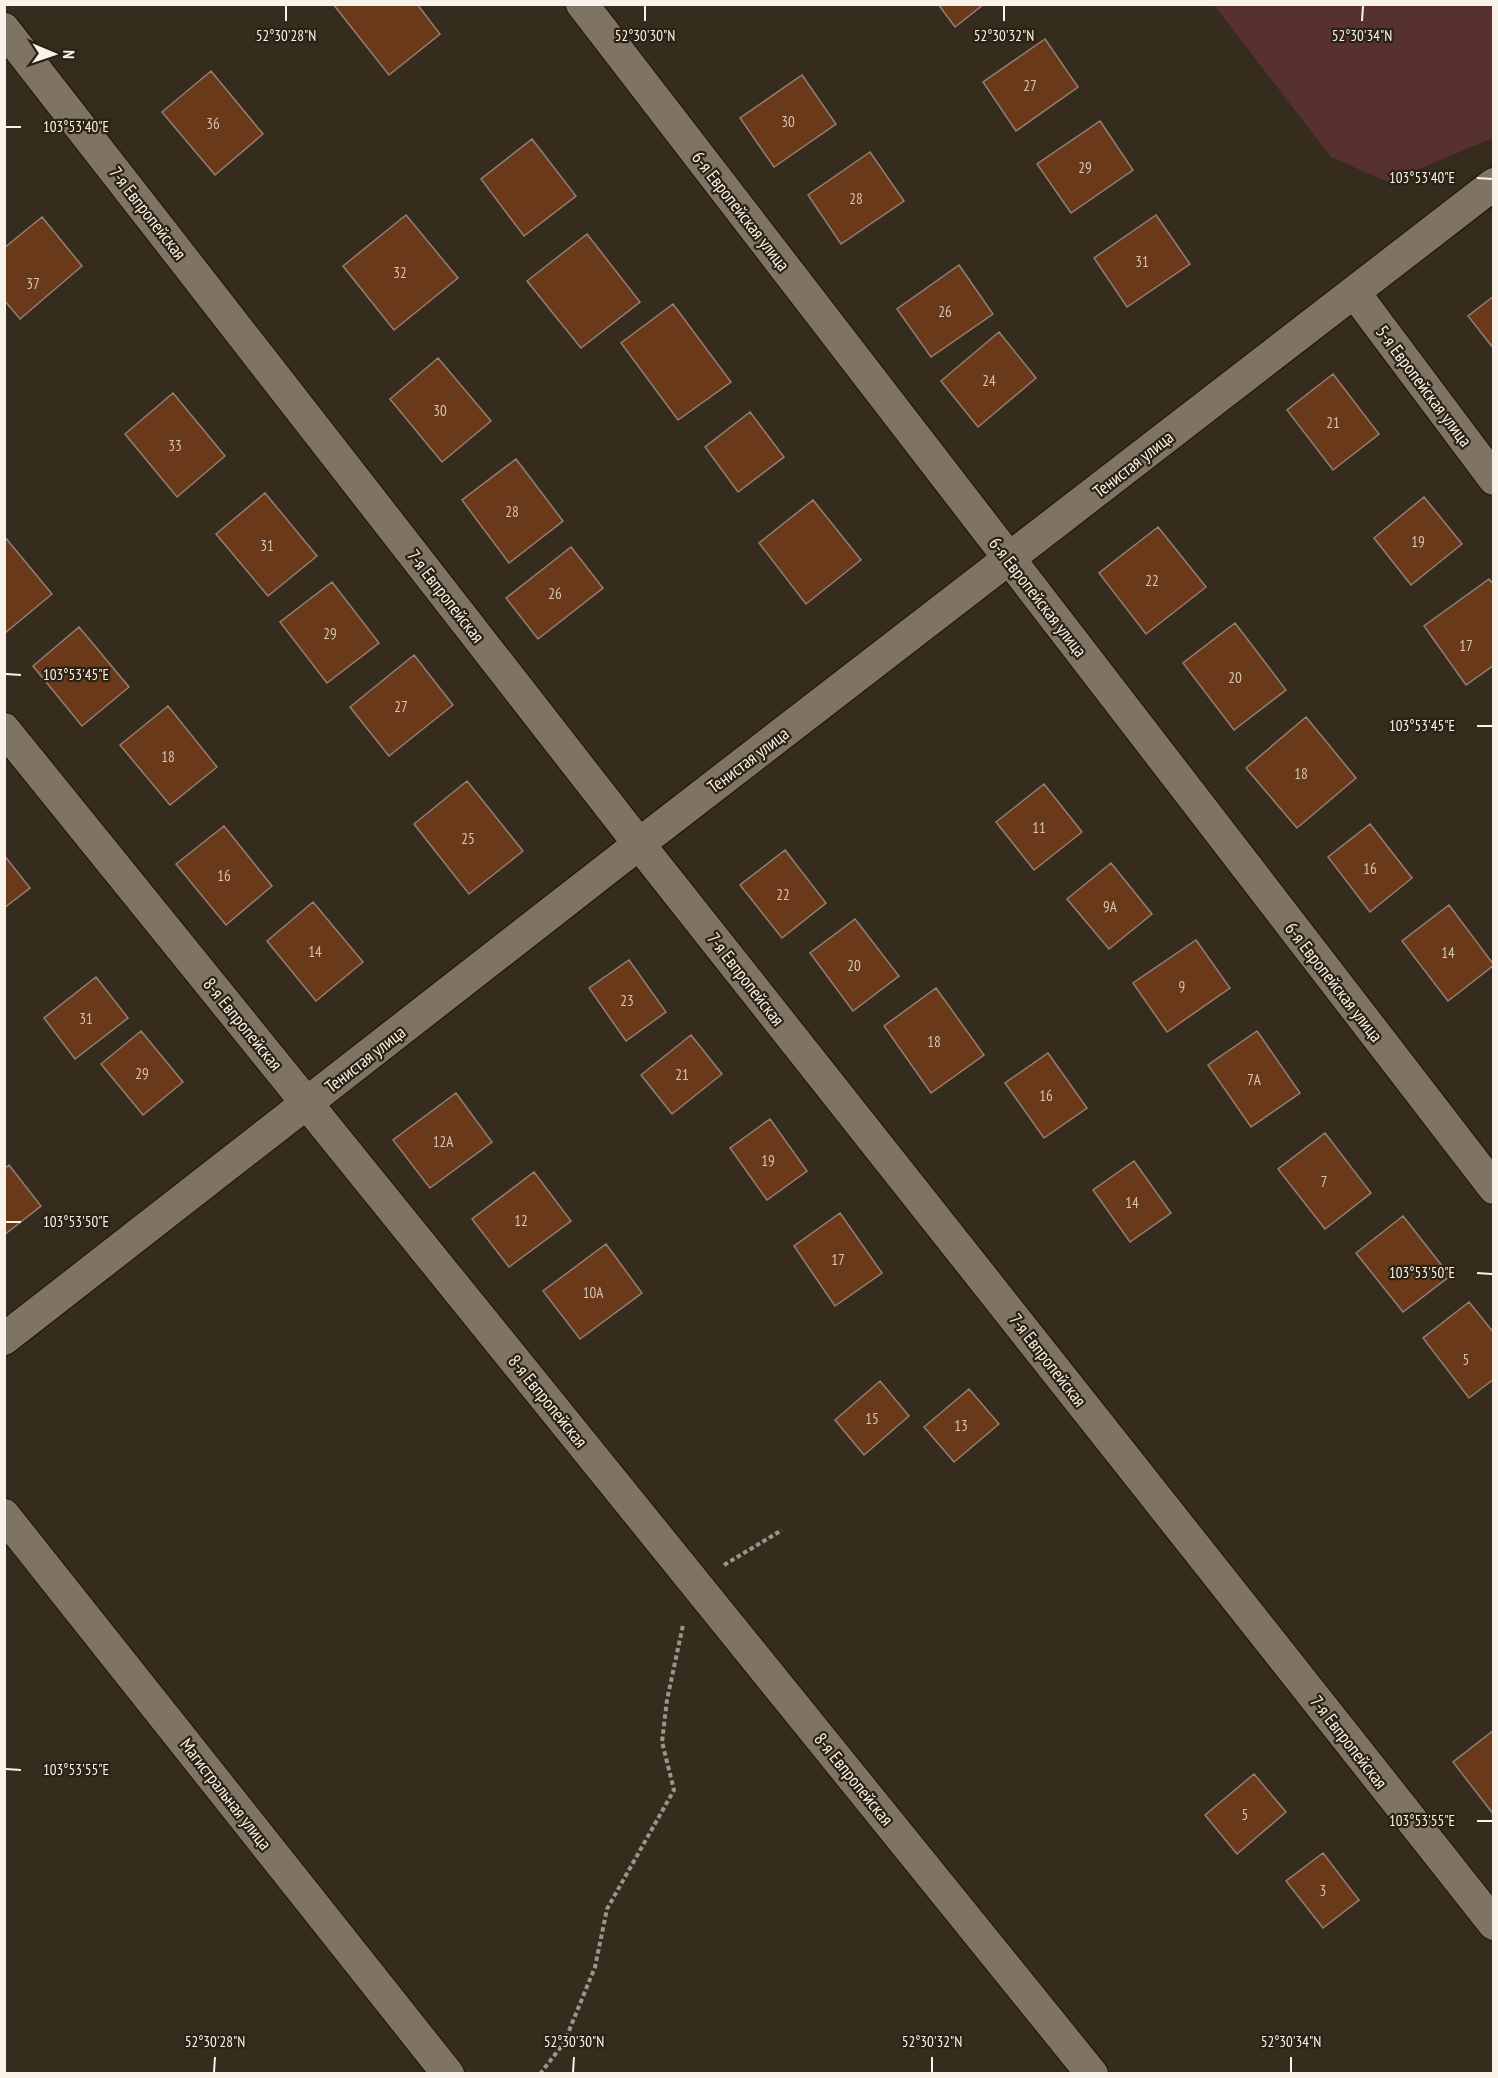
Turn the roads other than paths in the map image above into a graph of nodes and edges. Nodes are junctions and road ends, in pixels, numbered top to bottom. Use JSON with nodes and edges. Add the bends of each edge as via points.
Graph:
{"nodes":[{"id":1,"x":582,"y":4,"type":"edge"},
{"id":2,"x":4,"y":29,"type":"edge"},
{"id":3,"x":1494,"y":184,"type":"edge"},
{"id":4,"x":1354,"y":292,"type":"junction"},
{"id":5,"x":1494,"y":479,"type":"edge"},
{"id":6,"x":1009,"y":560,"type":"junction"},
{"id":7,"x":4,"y":729,"type":"edge"},
{"id":8,"x":639,"y":844,"type":"junction"},
{"id":9,"x":308,"y":1104,"type":"junction"},
{"id":10,"x":1494,"y":1188,"type":"edge"},
{"id":11,"x":4,"y":1339,"type":"edge"},
{"id":12,"x":4,"y":1515,"type":"edge"},
{"id":13,"x":1494,"y":1924,"type":"edge"},
{"id":14,"x":448,"y":2073,"type":"edge"},
{"id":15,"x":1092,"y":2073,"type":"edge"}],
"edges":[{"from":1,"to":6,"type":"street","name":"6-я Европейская улица"},
{"from":2,"to":8,"type":"street","name":"7-я Евпропейская"},
{"from":3,"to":4,"type":"street","name":"Тенистая улица"},
{"from":4,"to":5,"type":"street","name":"5-я Европейская улица"},
{"from":4,"to":6,"type":"street","name":"Тенистая улица"},
{"from":6,"to":8,"type":"street","name":"Тенистая улица"},
{"from":6,"to":10,"type":"street","name":"6-я Европейская улица"},
{"from":7,"to":9,"type":"street","name":"8-я Евпропейская"},
{"from":8,"to":9,"type":"street","name":"Тенистая улица"},
{"from":8,"to":13,"type":"street","name":"7-я Евпропейская"},
{"from":9,"to":11,"type":"street","name":"Тенистая улица"},
{"from":9,"to":15,"type":"street","name":"8-я Евпропейская"},
{"from":12,"to":14,"type":"street","name":"Магистральная улица"}]}
